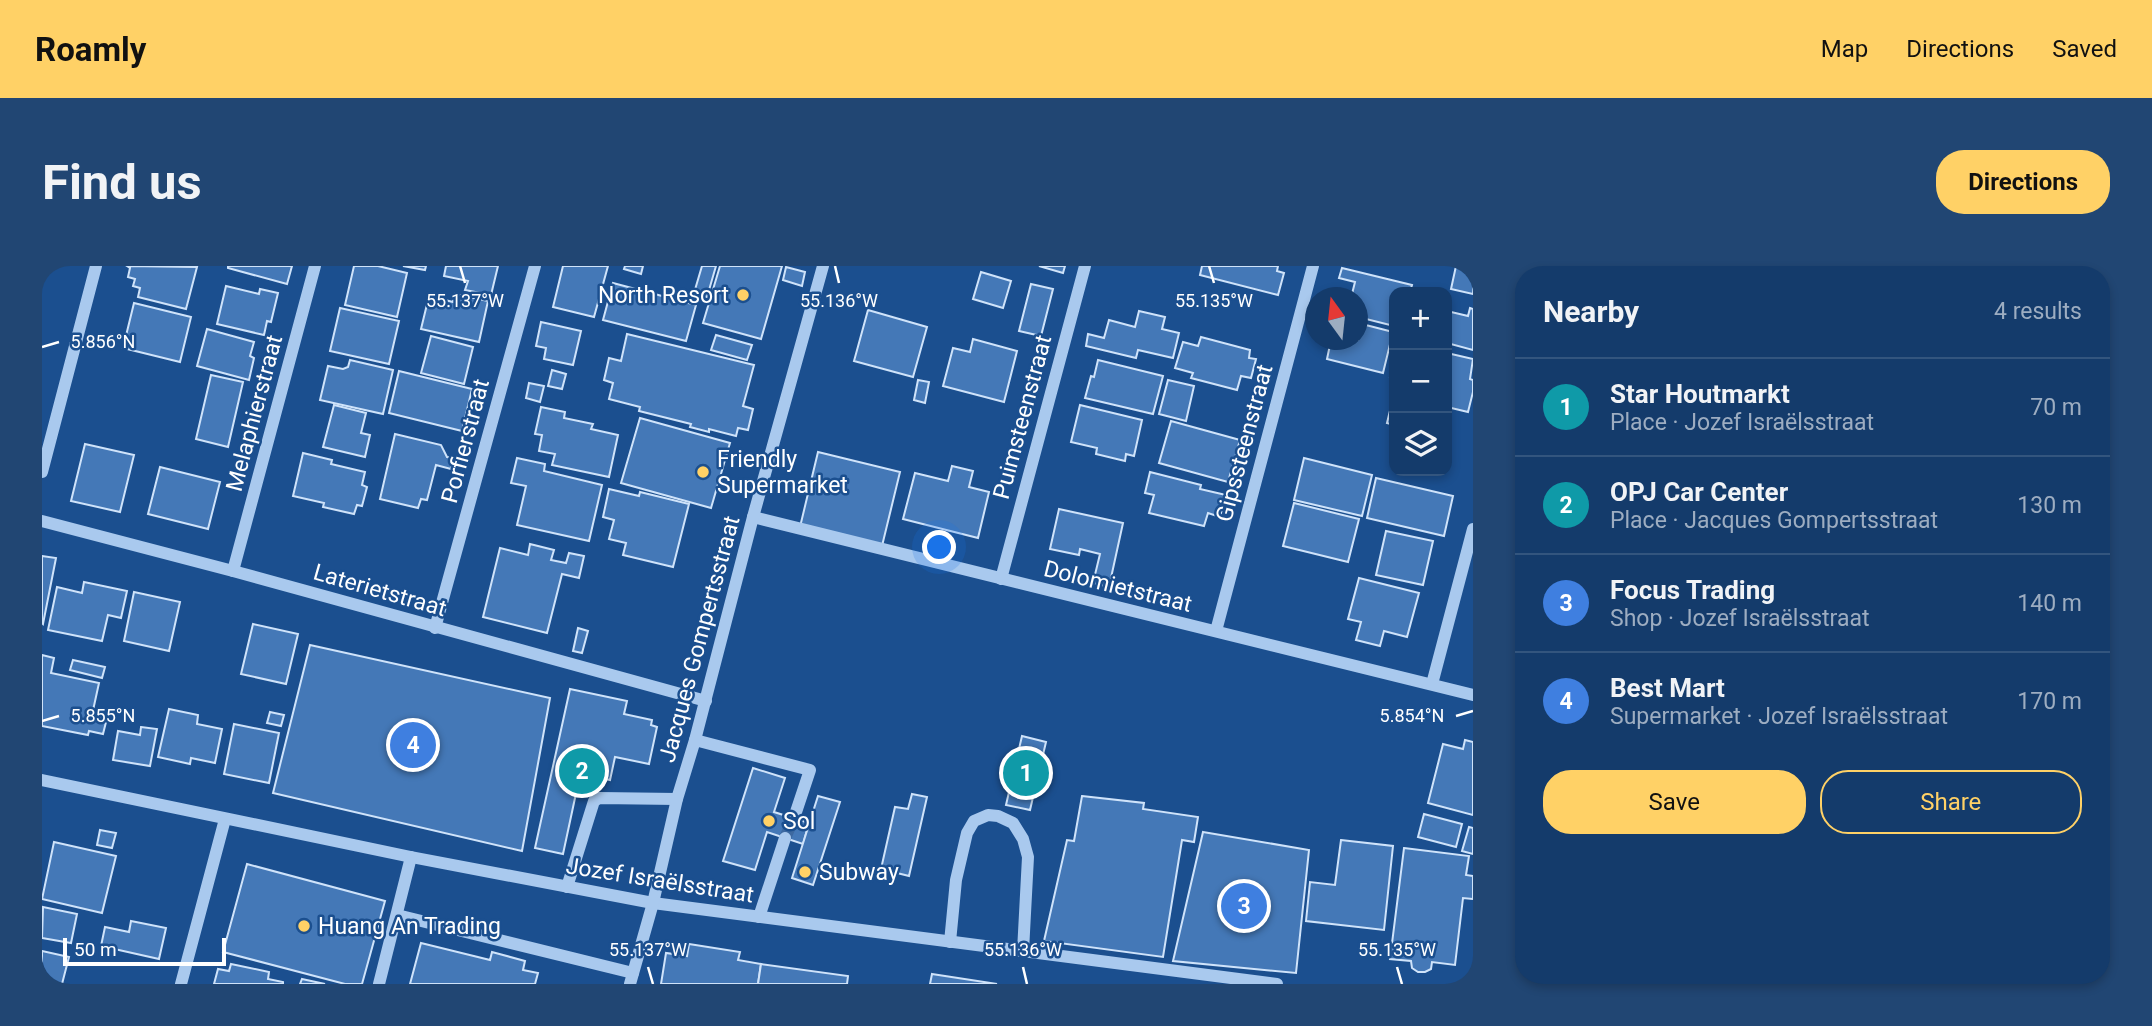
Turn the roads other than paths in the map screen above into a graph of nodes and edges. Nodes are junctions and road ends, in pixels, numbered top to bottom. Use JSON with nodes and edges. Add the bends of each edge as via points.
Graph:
{"nodes":[{"id":1,"x":96,"y":266,"type":"edge"},
{"id":2,"x":315,"y":266,"type":"edge"},
{"id":3,"x":535,"y":266,"type":"edge"},
{"id":4,"x":823,"y":266,"type":"edge"},
{"id":5,"x":1085,"y":266,"type":"edge"},
{"id":6,"x":1313,"y":266,"type":"edge"},
{"id":7,"x":42,"y":472,"type":"edge"},
{"id":8,"x":754,"y":517,"type":"junction"},
{"id":9,"x":42,"y":521,"type":"edge"},
{"id":10,"x":1473,"y":529,"type":"edge"},
{"id":11,"x":233,"y":571,"type":"junction"},
{"id":12,"x":1000,"y":579,"type":"junction"},
{"id":13,"x":435,"y":628,"type":"junction"},
{"id":14,"x":1216,"y":631,"type":"junction"},
{"id":15,"x":1432,"y":684,"type":"junction"},
{"id":16,"x":1473,"y":695,"type":"edge"},
{"id":17,"x":706,"y":701,"type":"junction"},
{"id":18,"x":695,"y":740,"type":"junction"},
{"id":19,"x":42,"y":780,"type":"edge"},
{"id":20,"x":677,"y":799,"type":"junction"},
{"id":21,"x":794,"y":818,"type":"tunnel mouth"},
{"id":22,"x":225,"y":819,"type":"junction"},
{"id":23,"x":785,"y":838,"type":"tunnel mouth"},
{"id":24,"x":411,"y":857,"type":"junction"},
{"id":25,"x":567,"y":887,"type":"junction"},
{"id":26,"x":653,"y":903,"type":"junction"},
{"id":27,"x":397,"y":915,"type":"junction"},
{"id":28,"x":760,"y":917,"type":"junction"},
{"id":29,"x":950,"y":942,"type":"junction"},
{"id":30,"x":1023,"y":951,"type":"junction"},
{"id":31,"x":632,"y":978,"type":"edge"},
{"id":32,"x":181,"y":984,"type":"edge"},
{"id":33,"x":379,"y":984,"type":"edge"},
{"id":34,"x":1277,"y":984,"type":"edge"}],
"edges":[{"from":1,"to":7,"type":"street"},
{"from":2,"to":11,"type":"street","name":"Melaphierstraat"},
{"from":3,"to":13,"type":"street","name":"Porfierstraat"},
{"from":4,"to":8,"type":"street","name":"Jacques Gompertsstraat"},
{"from":5,"to":12,"type":"street","name":"Puimsteenstraat"},
{"from":6,"to":14,"type":"street","name":"Gipssteenstraat"},
{"from":8,"to":12,"type":"street","name":"Dolomietstraat"},
{"from":8,"to":17,"type":"street","name":"Jacques Gompertsstraat"},
{"from":9,"to":11,"type":"street","name":"Laterietstraat"},
{"from":10,"to":15,"type":"street"},
{"from":11,"to":13,"type":"street","name":"Laterietstraat"},
{"from":12,"to":14,"type":"street","name":"Dolomietstraat"},
{"from":13,"to":17,"type":"street","name":"Laterietstraat"},
{"from":14,"to":15,"type":"street","name":"Dolomietstraat"},
{"from":15,"to":16,"type":"street","name":"Dolomietstraat"},
{"from":17,"to":18,"type":"street","name":"Jacques Gompertsstraat"},
{"from":18,"to":20,"type":"street","name":"Jacques Gompertsstraat"},
{"from":18,"to":21,"type":"street","via":[[810,770]]},
{"from":19,"to":22,"type":"street","name":"Jozef Israëlsstraat"},
{"from":20,"to":25,"type":"street","via":[[594,801]]},
{"from":20,"to":26,"type":"street","name":"Jacques Gompertsstraat"},
{"from":22,"to":24,"type":"street","name":"Jozef Israëlsstraat"},
{"from":22,"to":32,"type":"street"},
{"from":23,"to":28,"type":"street"},
{"from":24,"to":25,"type":"street","name":"Jozef Israëlsstraat"},
{"from":24,"to":27,"type":"street"},
{"from":25,"to":26,"type":"street","name":"Jozef Israëlsstraat"},
{"from":26,"to":28,"type":"street","name":"Jozef Israëlsstraat"},
{"from":26,"to":31,"type":"street","name":"Jacques Gompertsstraat"},
{"from":27,"to":31,"type":"street"},
{"from":27,"to":33,"type":"street"},
{"from":28,"to":29,"type":"street","name":"Jozef Israëlsstraat"},
{"from":29,"to":30,"type":"street","name":"Jozef Israëlsstraat"},
{"from":29,"to":30,"type":"street","via":[[956,880],[967,832],[974,821],[998,816],[1013,822],[1028,857]]},
{"from":30,"to":34,"type":"street","name":"Jozef Israëlsstraat"}]}
